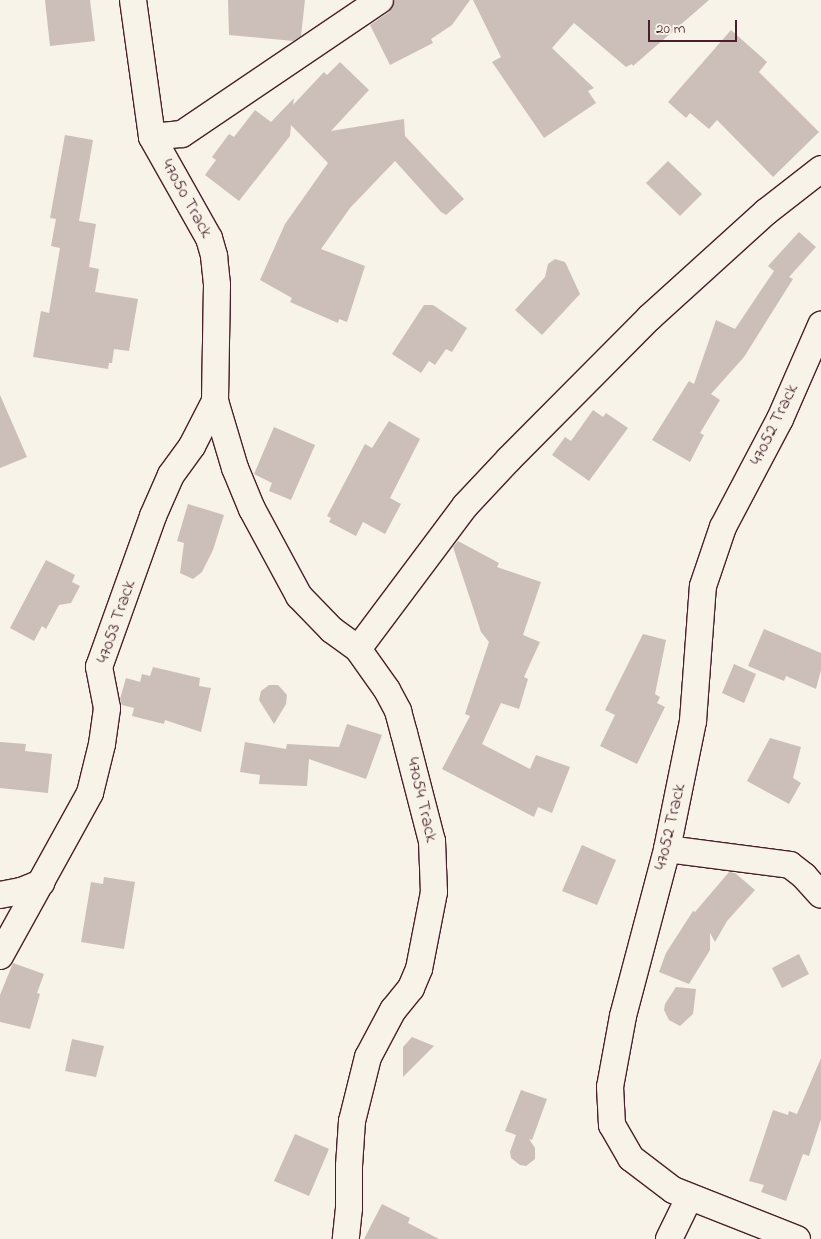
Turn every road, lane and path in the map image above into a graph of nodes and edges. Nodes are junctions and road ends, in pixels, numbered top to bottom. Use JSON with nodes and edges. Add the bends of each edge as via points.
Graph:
{"nodes":[{"id":1,"x":132,"y":0,"type":"edge"},
{"id":2,"x":380,"y":0,"type":"edge"},
{"id":3,"x":152,"y":137,"type":"junction"},
{"id":4,"x":821,"y":169,"type":"edge"},
{"id":5,"x":821,"y":325,"type":"edge"},
{"id":6,"x":215,"y":401,"type":"junction"},
{"id":7,"x":358,"y":649,"type":"junction"},
{"id":8,"x":667,"y":849,"type":"junction"},
{"id":9,"x":41,"y":882,"type":"junction"},
{"id":10,"x":0,"y":895,"type":"edge"},
{"id":11,"x":821,"y":895,"type":"edge"},
{"id":12,"x":0,"y":956,"type":"edge"},
{"id":13,"x":690,"y":1198,"type":"junction"},
{"id":14,"x":346,"y":1239,"type":"edge"},
{"id":15,"x":669,"y":1239,"type":"edge"},
{"id":16,"x":797,"y":1239,"type":"edge"}],
"edges":[{"from":1,"to":3,"type":"street","name":"47050 Track"},
{"from":2,"to":3,"type":"street","via":[[182,134]]},
{"from":3,"to":6,"type":"street","name":"47050 Track","via":[[209,238],[218,285]]},
{"from":4,"to":7,"type":"street","via":[[766,212],[649,318],[509,459],[465,506]]},
{"from":5,"to":8,"type":"street","name":"47052 Track","via":[[780,419],[723,527],[703,586],[693,721]]},
{"from":6,"to":7,"type":"street","name":"47054 Track","via":[[234,468],[252,509],[299,596],[332,630]]},
{"from":6,"to":9,"type":"street","name":"47053 Track","via":[[192,446],[171,475],[115,622],[99,667],[107,708],[90,793]]},
{"from":7,"to":14,"type":"street","name":"47054 Track","via":[[387,690],[400,718],[432,842],[434,892],[424,947],[411,988],[379,1034],[361,1083],[352,1121]]},
{"from":8,"to":11,"type":"street","via":[[790,866]]},
{"from":8,"to":13,"type":"street","name":"47052 Track","via":[[623,1016],[610,1087],[612,1125],[631,1158],[673,1190]]},
{"from":9,"to":10,"type":"street","via":[[21,891]]},
{"from":9,"to":12,"type":"street","name":"47053 Track"},
{"from":13,"to":15,"type":"street"},
{"from":13,"to":16,"type":"street","name":"47052 Track"}]}
